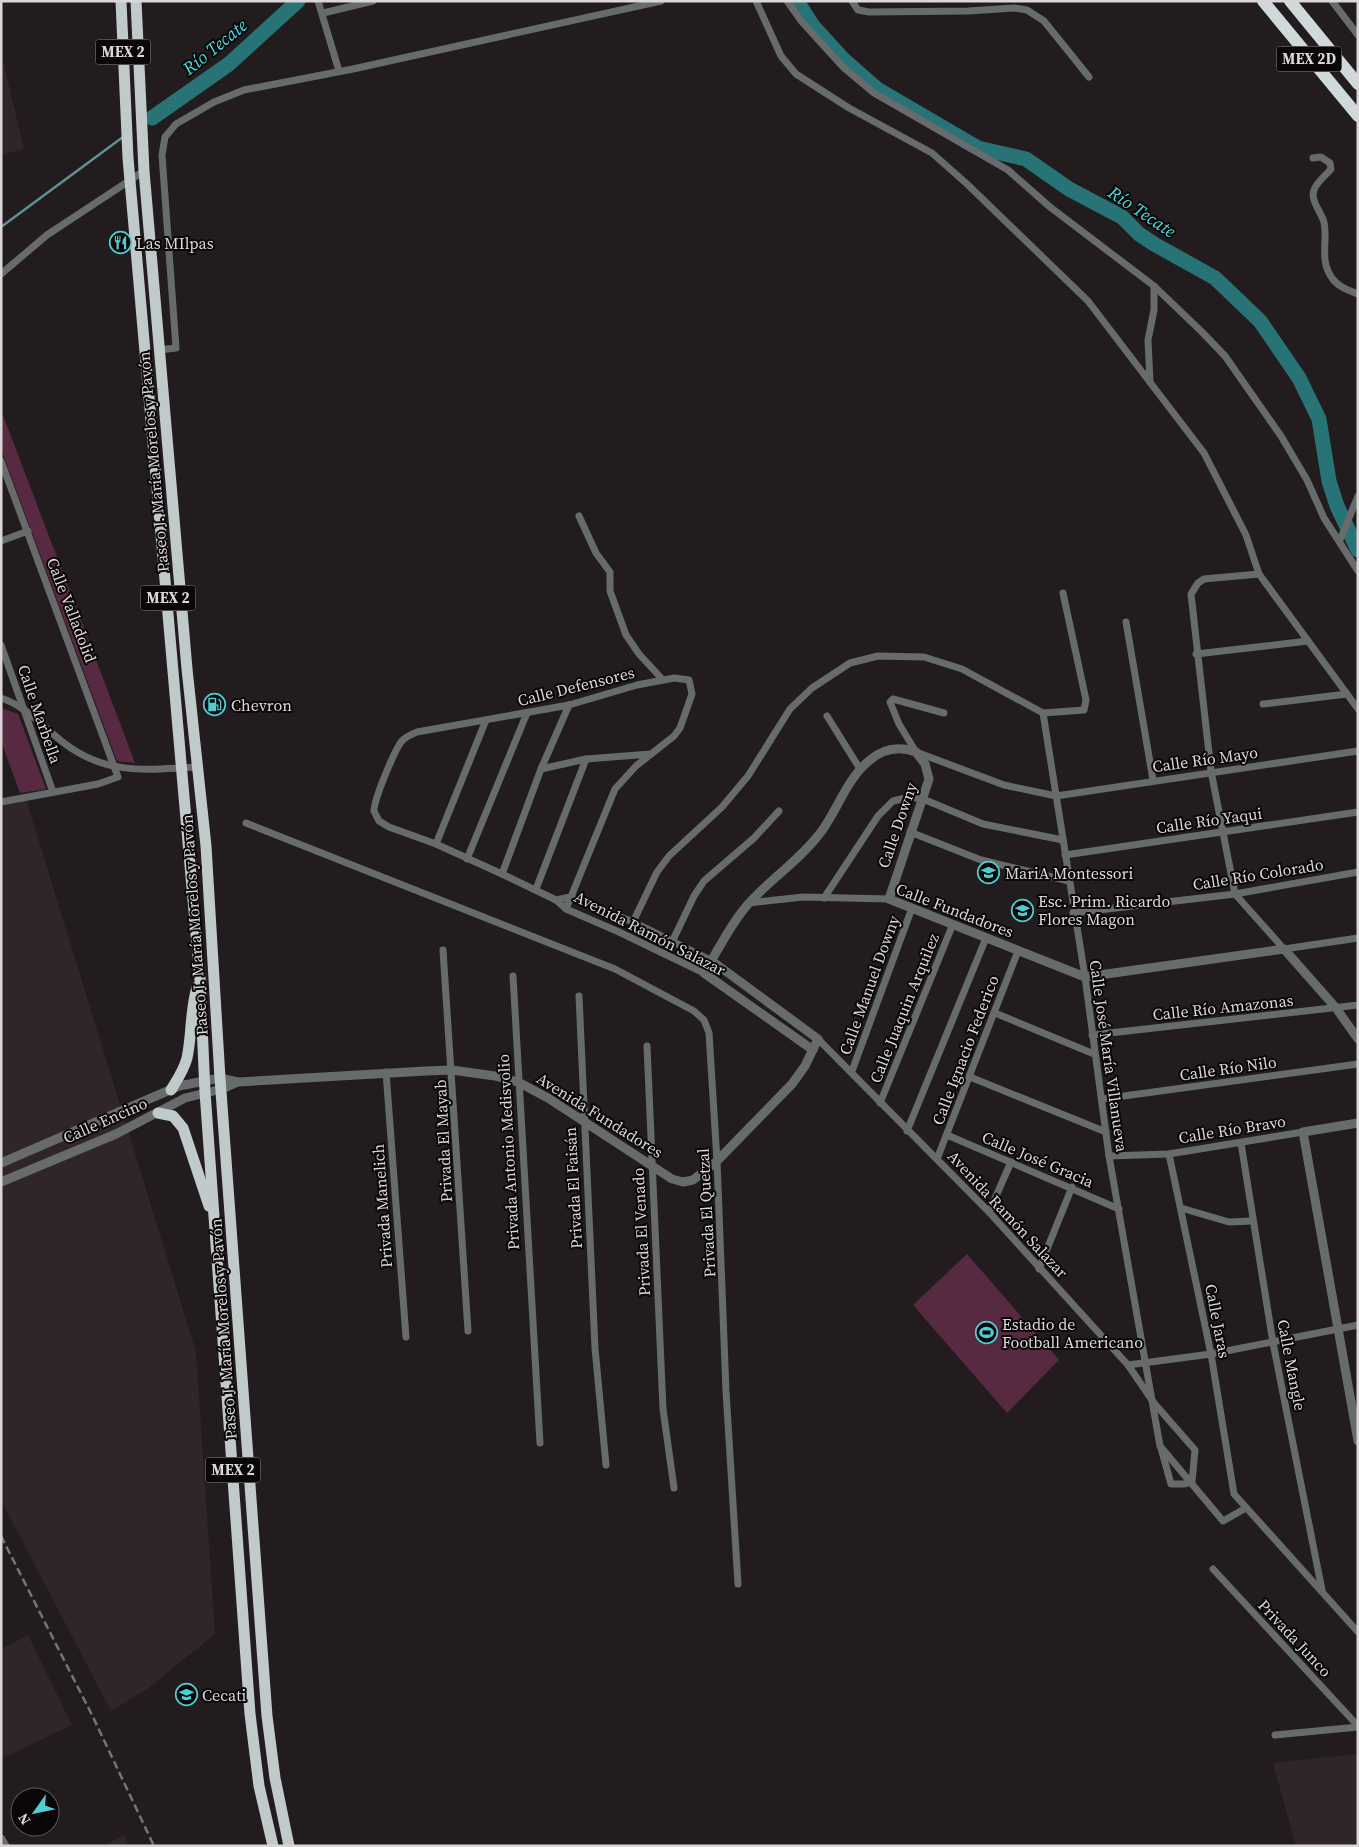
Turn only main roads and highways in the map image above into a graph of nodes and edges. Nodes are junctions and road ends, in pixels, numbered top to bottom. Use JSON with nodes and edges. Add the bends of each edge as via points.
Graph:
{"nodes":[{"id":1,"x":121,"y":1,"type":"edge"},
{"id":2,"x":136,"y":1,"type":"edge"},
{"id":3,"x":1263,"y":1,"type":"edge"},
{"id":4,"x":1290,"y":1,"type":"edge"},
{"id":5,"x":1358,"y":84,"type":"edge"},
{"id":6,"x":1358,"y":116,"type":"edge"},
{"id":7,"x":200,"y":978,"type":"junction"},
{"id":8,"x":170,"y":1090,"type":"road end"},
{"id":9,"x":158,"y":1113,"type":"road end"},
{"id":10,"x":215,"y":1223,"type":"junction"},
{"id":11,"x":273,"y":1846,"type":"edge"},
{"id":12,"x":289,"y":1846,"type":"edge"}],
"edges":[{"from":1,"to":7,"type":"highway","name":"Paseo J. María Morelos y Pavón","number":"MEX 2","via":[[128,158]]},
{"from":2,"to":12,"type":"highway","name":"Paseo J. María Morelos y Pavón","number":"MEX 2","via":[[144,171],[206,846],[267,1716]]},
{"from":3,"to":6,"type":"highway","number":"MEX 2D"},
{"from":4,"to":5,"type":"highway","number":"MEX 2D"},
{"from":7,"to":8,"type":"highway","via":[[193,1000],[187,1056]]},
{"from":7,"to":10,"type":"highway","name":"Paseo J. María Morelos y Pavón","number":"MEX 2"},
{"from":9,"to":10,"type":"highway","via":[[173,1116],[182,1128]]},
{"from":10,"to":11,"type":"highway","name":"Paseo J. María Morelos y Pavón","number":"MEX 2","via":[[250,1714],[259,1786]]}]}
